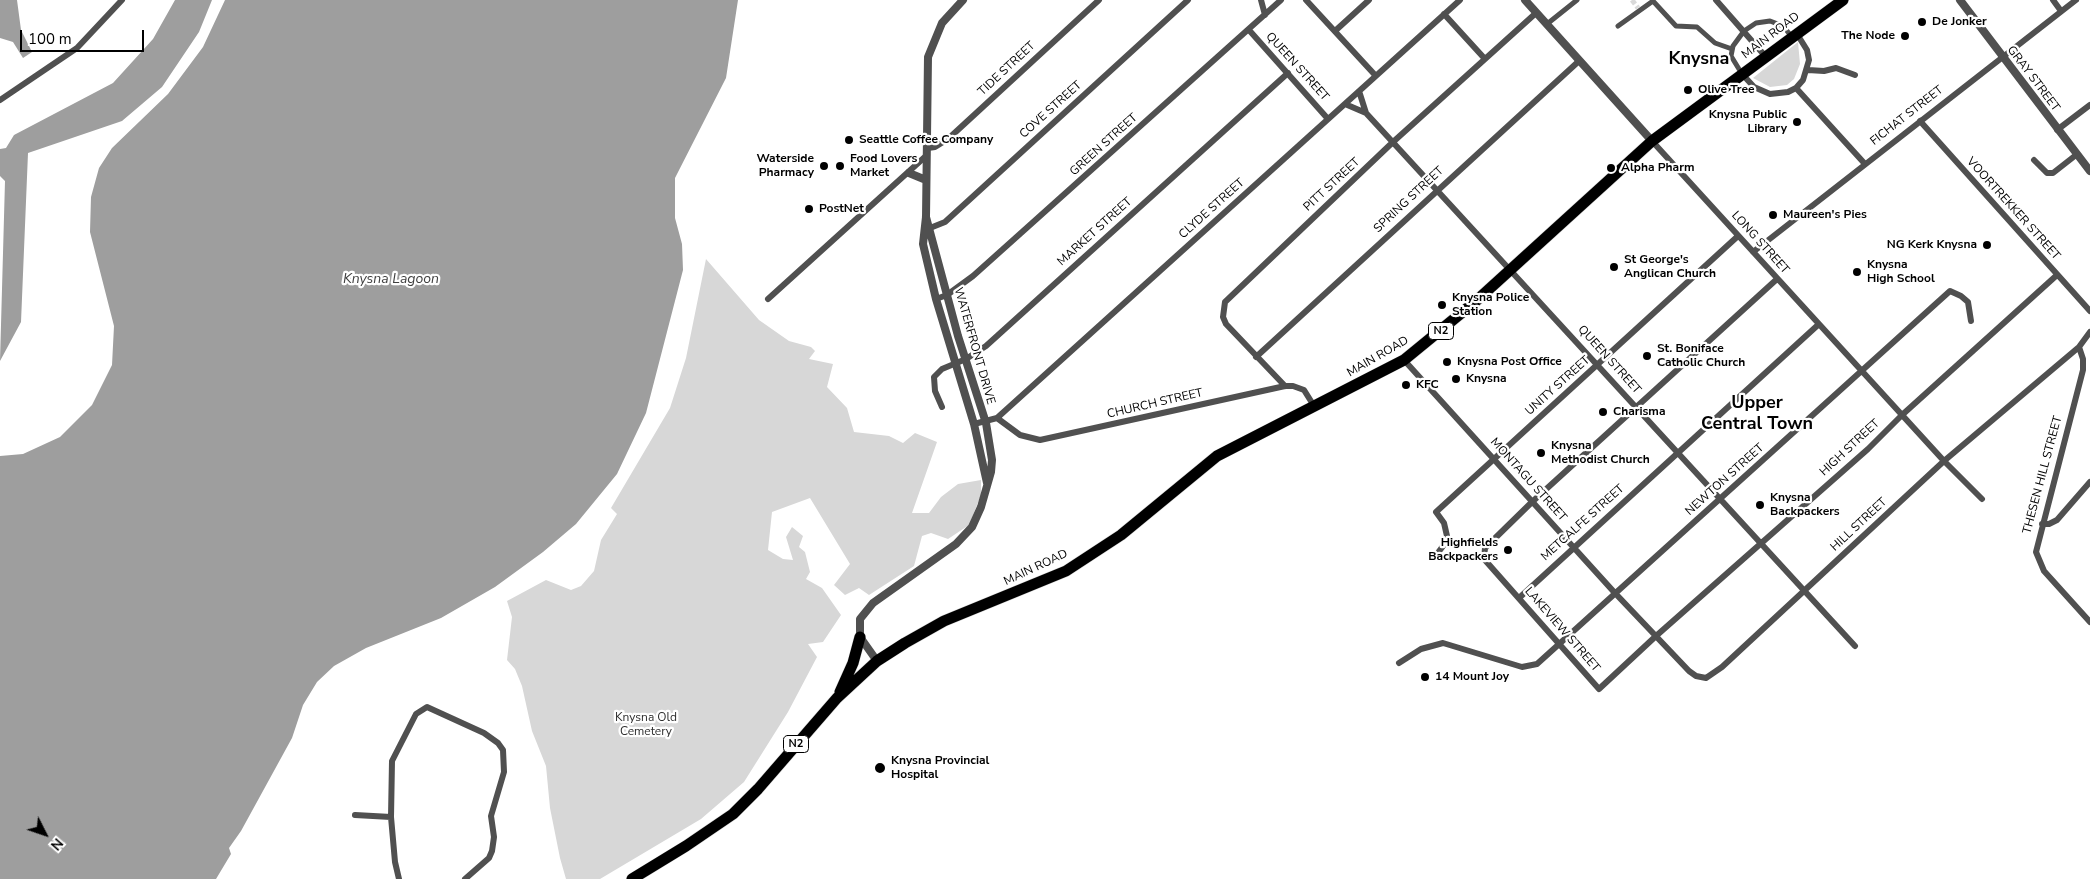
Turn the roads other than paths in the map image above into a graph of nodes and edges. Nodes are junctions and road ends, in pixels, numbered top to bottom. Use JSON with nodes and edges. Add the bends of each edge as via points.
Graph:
{"nodes":[{"id":1,"x":122,"y":0,"type":"edge"},
{"id":2,"x":963,"y":0,"type":"edge"},
{"id":3,"x":1099,"y":0,"type":"edge"},
{"id":4,"x":1188,"y":0,"type":"edge"},
{"id":5,"x":1261,"y":0,"type":"edge"},
{"id":6,"x":1306,"y":0,"type":"edge"},
{"id":7,"x":1369,"y":0,"type":"edge"},
{"id":8,"x":1460,"y":0,"type":"edge"},
{"id":9,"x":1524,"y":0,"type":"edge"},
{"id":10,"x":1577,"y":0,"type":"edge"},
{"id":11,"x":1716,"y":0,"type":"edge"},
{"id":12,"x":1843,"y":0,"type":"edge"},
{"id":13,"x":1960,"y":0,"type":"edge"},
{"id":14,"x":2053,"y":0,"type":"edge"},
{"id":15,"x":2076,"y":0,"type":"edge"},
{"id":16,"x":1278,"y":1,"type":"edge"},
{"id":17,"x":2061,"y":11,"type":"junction"},
{"id":18,"x":1536,"y":13,"type":"junction"},
{"id":19,"x":1444,"y":14,"type":"junction"},
{"id":20,"x":1265,"y":15,"type":"junction"},
{"id":21,"x":1547,"y":24,"type":"junction"},
{"id":22,"x":1618,"y":26,"type":"dead end"},
{"id":23,"x":1248,"y":30,"type":"junction"},
{"id":24,"x":1744,"y":31,"type":"junction"},
{"id":25,"x":1335,"y":32,"type":"junction"},
{"id":26,"x":1794,"y":35,"type":"junction"},
{"id":27,"x":1732,"y":49,"type":"junction"},
{"id":28,"x":2002,"y":56,"type":"junction"},
{"id":29,"x":1766,"y":57,"type":"junction"},
{"id":30,"x":1485,"y":59,"type":"junction"},
{"id":31,"x":1579,"y":60,"type":"junction"},
{"id":32,"x":1808,"y":70,"type":"junction"},
{"id":33,"x":1288,"y":73,"type":"junction"},
{"id":34,"x":1375,"y":75,"type":"junction"},
{"id":35,"x":1743,"y":75,"type":"junction"},
{"id":36,"x":1855,"y":75,"type":"dead end"},
{"id":37,"x":1796,"y":88,"type":"junction"},
{"id":38,"x":1359,"y":91,"type":"junction"},
{"id":39,"x":0,"y":100,"type":"edge"},
{"id":40,"x":1345,"y":104,"type":"junction"},
{"id":41,"x":2090,"y":106,"type":"edge"},
{"id":42,"x":1366,"y":112,"type":"junction"},
{"id":43,"x":1328,"y":119,"type":"junction"},
{"id":44,"x":1920,"y":121,"type":"junction"},
{"id":45,"x":2057,"y":130,"type":"junction"},
{"id":46,"x":1652,"y":141,"type":"junction"},
{"id":47,"x":1393,"y":142,"type":"junction"},
{"id":48,"x":928,"y":152,"type":"junction"},
{"id":49,"x":2076,"y":155,"type":"junction"},
{"id":50,"x":2034,"y":160,"type":"dead end"},
{"id":51,"x":1865,"y":164,"type":"junction"},
{"id":52,"x":2090,"y":171,"type":"edge"},
{"id":53,"x":908,"y":173,"type":"junction"},
{"id":54,"x":926,"y":180,"type":"junction"},
{"id":55,"x":1437,"y":189,"type":"junction"},
{"id":56,"x":928,"y":230,"type":"junction"},
{"id":57,"x":1738,"y":236,"type":"junction"},
{"id":58,"x":1753,"y":252,"type":"junction"},
{"id":59,"x":1511,"y":270,"type":"junction"},
{"id":60,"x":2057,"y":275,"type":"junction"},
{"id":61,"x":1777,"y":279,"type":"junction"},
{"id":62,"x":947,"y":295,"type":"junction"},
{"id":63,"x":768,"y":299,"type":"dead end"},
{"id":64,"x":936,"y":299,"type":"junction"},
{"id":65,"x":2090,"y":311,"type":"edge"},
{"id":66,"x":1971,"y":321,"type":"dead end"},
{"id":67,"x":1819,"y":324,"type":"junction"},
{"id":68,"x":2090,"y":332,"type":"edge"},
{"id":69,"x":2079,"y":347,"type":"junction"},
{"id":70,"x":1256,"y":357,"type":"junction"},
{"id":71,"x":966,"y":359,"type":"junction"},
{"id":72,"x":1404,"y":360,"type":"junction"},
{"id":73,"x":956,"y":363,"type":"junction"},
{"id":74,"x":1599,"y":365,"type":"junction"},
{"id":75,"x":1863,"y":370,"type":"junction"},
{"id":76,"x":1285,"y":386,"type":"junction"},
{"id":77,"x":1314,"y":406,"type":"junction"},
{"id":78,"x":942,"y":407,"type":"dead end"},
{"id":79,"x":1637,"y":407,"type":"junction"},
{"id":80,"x":1902,"y":414,"type":"junction"},
{"id":81,"x":998,"y":418,"type":"junction"},
{"id":82,"x":986,"y":423,"type":"junction"},
{"id":83,"x":974,"y":424,"type":"junction"},
{"id":84,"x":1676,"y":453,"type":"junction"},
{"id":85,"x":1494,"y":458,"type":"junction"},
{"id":86,"x":1944,"y":461,"type":"junction"},
{"id":87,"x":2090,"y":482,"type":"edge"},
{"id":88,"x":987,"y":483,"type":"junction"},
{"id":89,"x":1982,"y":499,"type":"dead end"},
{"id":90,"x":1721,"y":500,"type":"junction"},
{"id":91,"x":1532,"y":502,"type":"junction"},
{"id":92,"x":2042,"y":524,"type":"junction"},
{"id":93,"x":1760,"y":544,"type":"junction"},
{"id":94,"x":1573,"y":547,"type":"junction"},
{"id":95,"x":1437,"y":554,"type":"dead end"},
{"id":96,"x":1805,"y":590,"type":"junction"},
{"id":97,"x":1614,"y":592,"type":"junction"},
{"id":98,"x":1519,"y":598,"type":"junction"},
{"id":99,"x":2090,"y":622,"type":"edge"},
{"id":100,"x":1656,"y":636,"type":"junction"},
{"id":101,"x":860,"y":637,"type":"junction"},
{"id":102,"x":1558,"y":644,"type":"junction"},
{"id":103,"x":1855,"y":646,"type":"dead end"},
{"id":104,"x":878,"y":661,"type":"junction"},
{"id":105,"x":1399,"y":663,"type":"dead end"},
{"id":106,"x":837,"y":698,"type":"junction"},
{"id":107,"x":355,"y":815,"type":"dead end"},
{"id":108,"x":391,"y":816,"type":"junction"},
{"id":109,"x":399,"y":879,"type":"edge"},
{"id":110,"x":465,"y":879,"type":"edge"},
{"id":111,"x":632,"y":879,"type":"edge"}],
"edges":[{"from":1,"to":39,"type":"street","via":[[77,48]]},
{"from":2,"to":48,"type":"street","name":"WATERFRONT DRIVE","via":[[942,23],[928,57]]},
{"from":3,"to":48,"type":"street","name":"TIDE STREET","via":[[948,138]]},
{"from":4,"to":56,"type":"street","name":"COVE STREET","via":[[945,222]]},
{"from":5,"to":20,"type":"street","name":"QUEEN STREET"},
{"from":6,"to":25,"type":"street"},
{"from":7,"to":25,"type":"street"},
{"from":8,"to":19,"type":"street","name":"CLYDE STREET"},
{"from":9,"to":18,"type":"street","name":"LONG STREET"},
{"from":10,"to":21,"type":"street"},
{"from":11,"to":24,"type":"street"},
{"from":12,"to":26,"type":"highway","name":"MAIN ROAD","number":"N2"},
{"from":13,"to":28,"type":"street","name":"GRAY STREET"},
{"from":14,"to":17,"type":"street"},
{"from":15,"to":17,"type":"street","name":"FICHAT STREET"},
{"from":16,"to":20,"type":"street","name":"GREEN STREET"},
{"from":17,"to":28,"type":"street","name":"FICHAT STREET"},
{"from":18,"to":21,"type":"street","name":"LONG STREET"},
{"from":18,"to":30,"type":"street","name":"PITT STREET"},
{"from":19,"to":30,"type":"street"},
{"from":19,"to":34,"type":"street","name":"CLYDE STREET"},
{"from":20,"to":23,"type":"street","name":"GREEN STREET"},
{"from":21,"to":31,"type":"street","name":"LONG STREET"},
{"from":22,"to":27,"type":"street","via":[[1652,1],[1676,26],[1697,27],[1715,43]]},
{"from":23,"to":33,"type":"street","name":"QUEEN STREET"},
{"from":23,"to":62,"type":"street","name":"GREEN STREET","via":[[973,276]]},
{"from":24,"to":26,"type":"street","via":[[1756,23],[1770,21]]},
{"from":24,"to":27,"type":"street"},
{"from":24,"to":29,"type":"street"},
{"from":25,"to":34,"type":"street"},
{"from":26,"to":29,"type":"highway","name":"MAIN ROAD","number":"N2"},
{"from":26,"to":32,"type":"street","via":[[1807,50]]},
{"from":27,"to":35,"type":"street","via":[[1731,56]]},
{"from":28,"to":44,"type":"street","name":"FICHAT STREET"},
{"from":28,"to":45,"type":"street","name":"GRAY STREET"},
{"from":29,"to":35,"type":"highway","name":"MAIN ROAD","number":"N2"},
{"from":30,"to":47,"type":"street","name":"PITT STREET"},
{"from":31,"to":46,"type":"street","name":"LONG STREET"},
{"from":31,"to":55,"type":"street","name":"SPRING STREET"},
{"from":32,"to":36,"type":"street","via":[[1836,68]]},
{"from":32,"to":37,"type":"street"},
{"from":33,"to":43,"type":"street","name":"QUEEN STREET"},
{"from":33,"to":71,"type":"street","name":"MARKET STREET","via":[[986,346]]},
{"from":34,"to":38,"type":"street","name":"CLYDE STREET"},
{"from":35,"to":37,"type":"street","via":[[1754,87],[1770,94]]},
{"from":35,"to":46,"type":"highway","name":"MAIN ROAD","number":"N2"},
{"from":37,"to":51,"type":"street"},
{"from":38,"to":40,"type":"street","name":"CLYDE STREET"},
{"from":38,"to":42,"type":"street","name":"QUEEN STREET"},
{"from":40,"to":42,"type":"street","name":"QUEEN STREET"},
{"from":40,"to":43,"type":"street","name":"CLYDE STREET"},
{"from":41,"to":45,"type":"street"},
{"from":42,"to":47,"type":"street","name":"QUEEN STREET"},
{"from":43,"to":81,"type":"street","name":"CLYDE STREET"},
{"from":44,"to":51,"type":"street","name":"FICHAT STREET"},
{"from":44,"to":60,"type":"street","name":"VOORTREKKER STREET"},
{"from":45,"to":49,"type":"street","name":"GRAY STREET"},
{"from":46,"to":57,"type":"street","name":"LONG STREET"},
{"from":46,"to":59,"type":"highway","name":"MAIN ROAD","number":"N2"},
{"from":47,"to":55,"type":"street","name":"QUEEN STREET"},
{"from":47,"to":70,"type":"street","name":"PITT STREET","via":[[1225,302],[1223,317],[1226,324]]},
{"from":48,"to":53,"type":"street","name":"TIDE STREET"},
{"from":48,"to":54,"type":"street","name":"WATERFRONT DRIVE"},
{"from":49,"to":50,"type":"street","via":[[2054,173],[2046,173]]},
{"from":49,"to":52,"type":"street","name":"GRAY STREET"},
{"from":51,"to":58,"type":"street","name":"FICHAT STREET"},
{"from":53,"to":54,"type":"street"},
{"from":53,"to":63,"type":"street","name":"TIDE STREET"},
{"from":54,"to":56,"type":"street","name":"WATERFRONT DRIVE"},
{"from":55,"to":59,"type":"street","name":"QUEEN STREET"},
{"from":55,"to":70,"type":"street","name":"SPRING STREET"},
{"from":56,"to":62,"type":"street","name":"WATERFRONT DRIVE"},
{"from":56,"to":64,"type":"street","name":"WATERFRONT DRIVE","via":[[923,244]]},
{"from":57,"to":58,"type":"street","name":"LONG STREET"},
{"from":57,"to":74,"type":"street","name":"UNITY STREET"},
{"from":58,"to":61,"type":"street","name":"LONG STREET"},
{"from":59,"to":72,"type":"highway","name":"MAIN ROAD","number":"N2"},
{"from":59,"to":74,"type":"street","name":"QUEEN STREET"},
{"from":60,"to":65,"type":"street","name":"VOORTREKKER STREET"},
{"from":60,"to":80,"type":"street","name":"HIGH STREET"},
{"from":61,"to":67,"type":"street","name":"LONG STREET"},
{"from":61,"to":79,"type":"street"},
{"from":62,"to":64,"type":"street","name":"GREEN STREET"},
{"from":62,"to":71,"type":"street","name":"WATERFRONT DRIVE"},
{"from":64,"to":73,"type":"street","name":"WATERFRONT DRIVE"},
{"from":66,"to":75,"type":"street","name":"NEWTON STREET","via":[[1969,305],[1964,298],[1950,291]]},
{"from":67,"to":75,"type":"street","name":"LONG STREET"},
{"from":67,"to":84,"type":"street","name":"METCALFE STREET"},
{"from":68,"to":69,"type":"street"},
{"from":69,"to":86,"type":"street","name":"HILL STREET"},
{"from":69,"to":92,"type":"street","name":"THESEN HILL STREET","via":[[2083,355],[2082,370]]},
{"from":70,"to":76,"type":"street","name":"PITT STREET"},
{"from":71,"to":73,"type":"street","name":"MARKET STREET"},
{"from":71,"to":82,"type":"street","name":"WATERFRONT DRIVE"},
{"from":72,"to":77,"type":"highway","name":"MAIN ROAD","number":"N2"},
{"from":72,"to":85,"type":"street","name":"MONTAGU STREET"},
{"from":73,"to":78,"type":"street","name":"MARKET STREET","via":[[934,377],[935,391]]},
{"from":73,"to":83,"type":"street","name":"WATERFRONT DRIVE"},
{"from":74,"to":79,"type":"street","name":"QUEEN STREET"},
{"from":74,"to":85,"type":"street","name":"UNITY STREET"},
{"from":75,"to":80,"type":"street","name":"LONG STREET"},
{"from":75,"to":90,"type":"street","name":"NEWTON STREET"},
{"from":76,"to":77,"type":"street","via":[[1304,390]]},
{"from":76,"to":81,"type":"street","name":"CHURCH STREET","via":[[1040,440],[1020,435]]},
{"from":77,"to":104,"type":"highway","name":"MAIN ROAD","number":"N2","via":[[1217,456],[1121,534],[1066,571],[944,621]]},
{"from":79,"to":84,"type":"street","name":"QUEEN STREET"},
{"from":79,"to":91,"type":"street"},
{"from":80,"to":86,"type":"street","name":"LONG STREET"},
{"from":80,"to":93,"type":"street","name":"HIGH STREET","via":[[1868,449]]},
{"from":81,"to":82,"type":"street","name":"CLYDE STREET"},
{"from":82,"to":83,"type":"street","name":"CLYDE STREET"},
{"from":82,"to":88,"type":"street","name":"WATERFRONT DRIVE","via":[[992,460]]},
{"from":83,"to":88,"type":"street","name":"WATERFRONT DRIVE"},
{"from":84,"to":90,"type":"street","name":"QUEEN STREET"},
{"from":84,"to":94,"type":"street","name":"METCALFE STREET"},
{"from":85,"to":91,"type":"street","name":"MONTAGU STREET"},
{"from":85,"to":95,"type":"street","name":"UNITY STREET","via":[[1436,512],[1444,523],[1447,536]]},
{"from":86,"to":89,"type":"street","name":"LONG STREET"},
{"from":86,"to":96,"type":"street","name":"HILL STREET"},
{"from":87,"to":92,"type":"street","via":[[2057,520]]},
{"from":88,"to":101,"type":"street","name":"WATERFRONT DRIVE","via":[[982,507],[972,527],[956,544],[864,612],[860,619]]},
{"from":90,"to":93,"type":"street","name":"QUEEN STREET"},
{"from":90,"to":97,"type":"street","name":"NEWTON STREET"},
{"from":91,"to":94,"type":"street","name":"MONTAGU STREET"},
{"from":91,"to":98,"type":"street","name":"LAKEVIEW STREET","via":[[1485,548],[1484,559]]},
{"from":92,"to":99,"type":"street","name":"THESEN HILL STREET","via":[[2036,558]]},
{"from":93,"to":96,"type":"street","name":"QUEEN STREET"},
{"from":93,"to":100,"type":"street","name":"HIGH STREET"},
{"from":94,"to":97,"type":"street","name":"MONTAGU STREET"},
{"from":94,"to":98,"type":"street","name":"METCALFE STREET"},
{"from":96,"to":100,"type":"street","name":"HILL STREET","via":[[1706,678],[1689,671]]},
{"from":96,"to":103,"type":"street","name":"QUEEN STREET"},
{"from":97,"to":100,"type":"street","name":"MONTAGU STREET"},
{"from":97,"to":102,"type":"street","name":"NEWTON STREET"},
{"from":98,"to":102,"type":"street","name":"LAKEVIEW STREET"},
{"from":100,"to":102,"type":"street","name":"LAKEVIEW STREET","via":[[1599,690]]},
{"from":101,"to":104,"type":"street"},
{"from":101,"to":106,"type":"highway","via":[[853,663]]},
{"from":102,"to":105,"type":"street","name":"NEWTON STREET","via":[[1537,664],[1522,667],[1444,643],[1421,649]]},
{"from":104,"to":106,"type":"highway","number":"N2"},
{"from":106,"to":111,"type":"highway","number":"N2","via":[[733,814]]},
{"from":107,"to":108,"type":"street"},
{"from":108,"to":109,"type":"street"},
{"from":108,"to":110,"type":"street","via":[[392,761],[419,710],[427,707],[493,739],[503,750],[505,762],[491,816],[494,844],[489,858]]}]}
